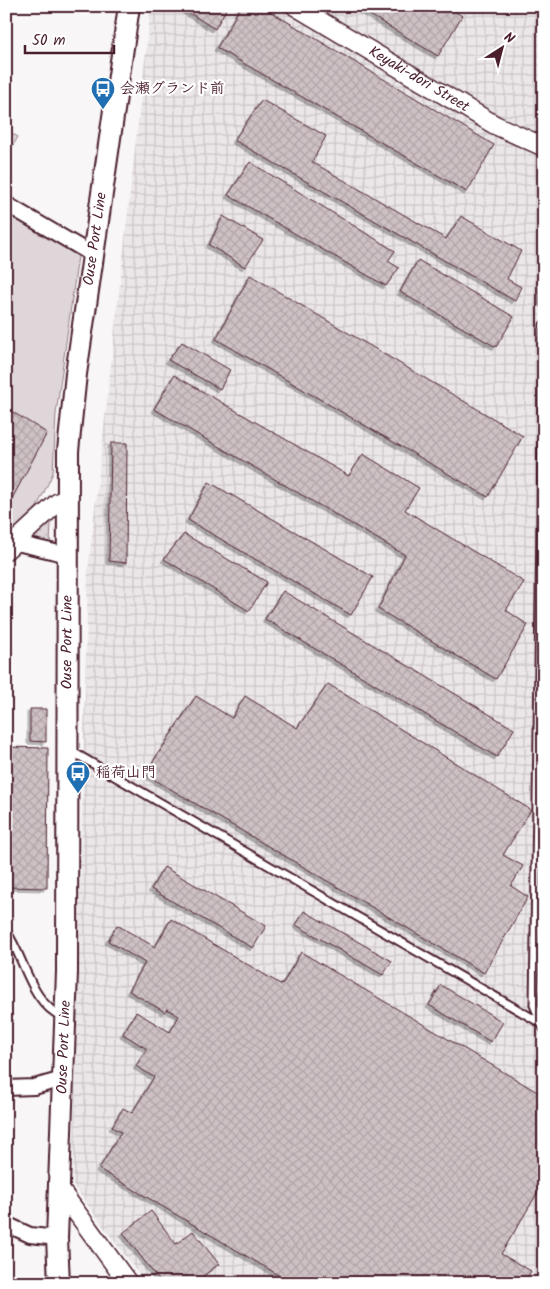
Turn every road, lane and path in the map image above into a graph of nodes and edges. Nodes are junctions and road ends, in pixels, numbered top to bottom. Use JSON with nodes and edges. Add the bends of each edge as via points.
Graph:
{"nodes":[{"id":1,"x":129,"y":6,"type":"edge"},
{"id":2,"x":295,"y":6,"type":"edge"},
{"id":3,"x":544,"y":147,"type":"edge"},
{"id":4,"x":544,"y":168,"type":"edge"},
{"id":5,"x":6,"y":204,"type":"edge"},
{"id":6,"x":93,"y":255,"type":"junction"},
{"id":7,"x":544,"y":304,"type":"edge"},
{"id":8,"x":544,"y":325,"type":"edge"},
{"id":9,"x":68,"y":498,"type":"junction"},
{"id":10,"x":9,"y":544,"type":"edge"},
{"id":11,"x":68,"y":555,"type":"junction"},
{"id":12,"x":67,"y":748,"type":"junction"},
{"id":13,"x":6,"y":931,"type":"edge"},
{"id":14,"x":66,"y":1018,"type":"junction"},
{"id":15,"x":542,"y":1026,"type":"edge"},
{"id":16,"x":63,"y":1079,"type":"junction"},
{"id":17,"x":6,"y":1088,"type":"edge"},
{"id":18,"x":58,"y":1187,"type":"junction"},
{"id":19,"x":6,"y":1224,"type":"edge"},
{"id":20,"x":57,"y":1238,"type":"junction"},
{"id":21,"x":59,"y":1283,"type":"edge"},
{"id":22,"x":128,"y":1283,"type":"edge"}],
"edges":[{"from":1,"to":6,"type":"main road","name":"Ouse Port Line"},
{"from":2,"to":3,"type":"street","name":"Keyaki-dori Street","via":[[495,125]]},
{"from":4,"to":7,"type":"lane"},
{"from":5,"to":6,"type":"street"},
{"from":6,"to":9,"type":"main road","name":"Ouse Port Line","via":[[70,418]]},
{"from":8,"to":15,"type":"lane","via":[[534,1005]]},
{"from":9,"to":10,"type":"street","via":[[57,502]]},
{"from":9,"to":11,"type":"main road","name":"Ouse Port Line"},
{"from":10,"to":11,"type":"street"},
{"from":11,"to":12,"type":"main road","name":"Ouse Port Line"},
{"from":12,"to":14,"type":"main road","name":"Ouse Port Line"},
{"from":12,"to":15,"type":"lane"},
{"from":13,"to":14,"type":"lane","via":[[46,1006]]},
{"from":14,"to":16,"type":"main road","name":"Ouse Port Line"},
{"from":16,"to":17,"type":"street","via":[[34,1087]]},
{"from":16,"to":18,"type":"main road","name":"Ouse Port Line"},
{"from":18,"to":20,"type":"main road","name":"Ouse Port Line"},
{"from":18,"to":22,"type":"street"},
{"from":19,"to":20,"type":"street","via":[[30,1235]]},
{"from":20,"to":21,"type":"main road","name":"Ouse Port Line"}]}
